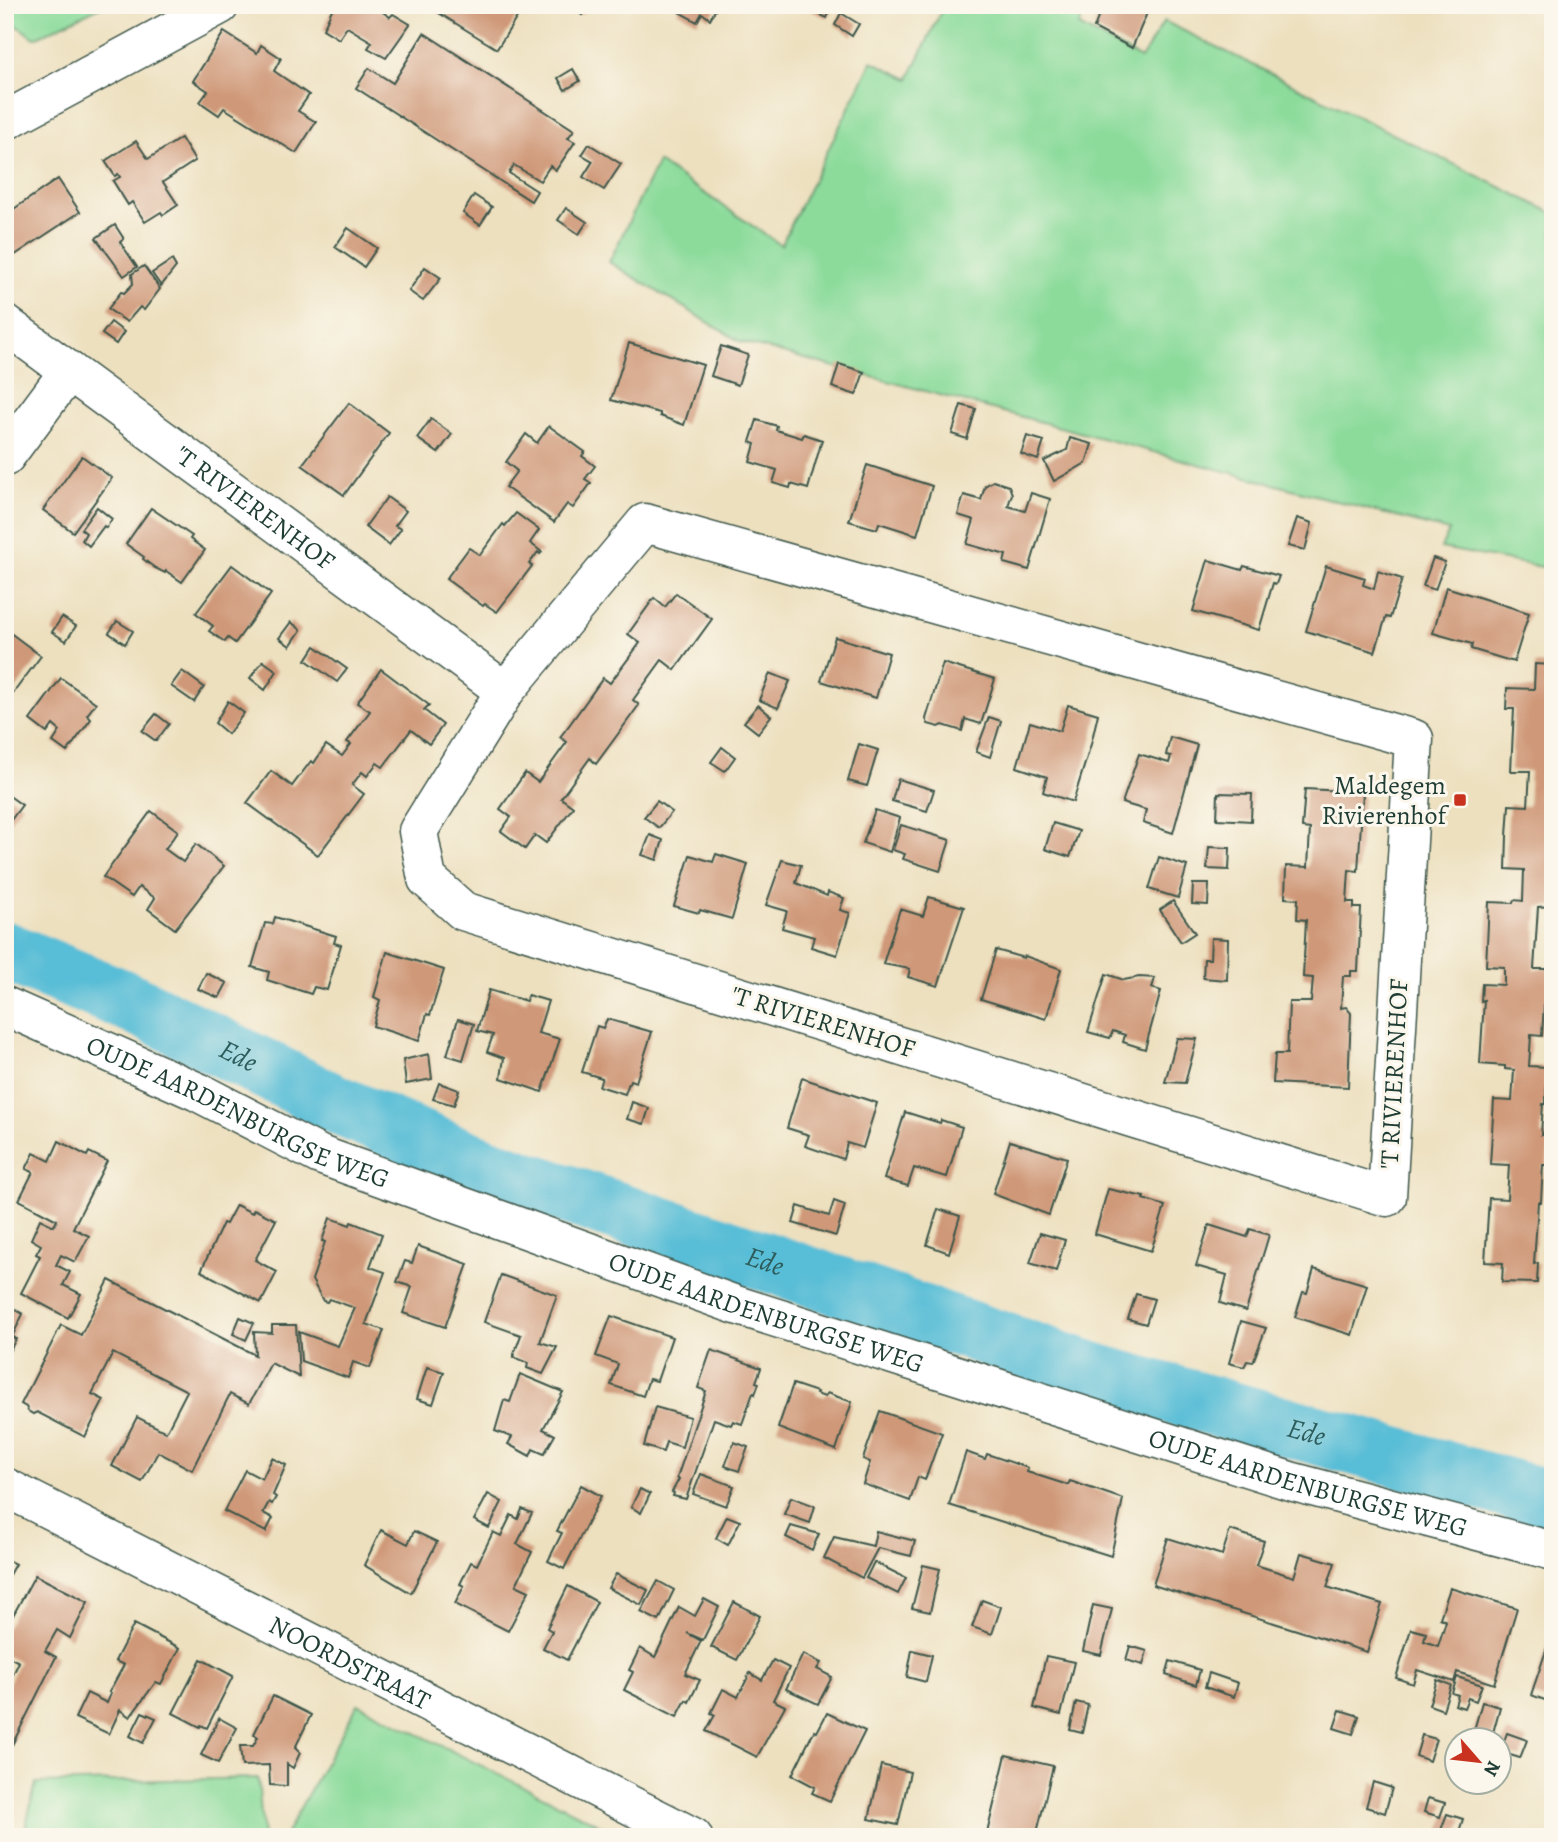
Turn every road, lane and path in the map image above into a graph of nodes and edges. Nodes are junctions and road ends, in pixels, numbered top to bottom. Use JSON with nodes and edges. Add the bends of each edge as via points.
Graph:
{"nodes":[{"id":1,"x":220,"y":5,"type":"edge"},
{"id":2,"x":5,"y":121,"type":"edge"},
{"id":3,"x":5,"y":324,"type":"edge"},
{"id":4,"x":69,"y":371,"type":"junction"},
{"id":5,"x":5,"y":457,"type":"edge"},
{"id":6,"x":505,"y":691,"type":"junction"},
{"id":7,"x":5,"y":1006,"type":"edge"},
{"id":8,"x":5,"y":1488,"type":"edge"},
{"id":9,"x":1553,"y":1551,"type":"edge"},
{"id":10,"x":694,"y":1837,"type":"edge"}],
"edges":[{"from":1,"to":2,"type":"street"},
{"from":3,"to":4,"type":"street","name":"'T RIVIERENHOF"},
{"from":4,"to":5,"type":"street"},
{"from":4,"to":6,"type":"street","name":"'T RIVIERENHOF"},
{"from":6,"to":6,"type":"street","name":"'T RIVIERENHOF","via":[[418,831],[427,879],[463,911],[1387,1197],[1414,739],[645,523]]},
{"from":7,"to":9,"type":"street","name":"OUDE AARDENBURGSE WEG","via":[[198,1091],[320,1155],[736,1305],[1290,1481]]},
{"from":8,"to":10,"type":"street","name":"NOORDSTRAAT"}]}
